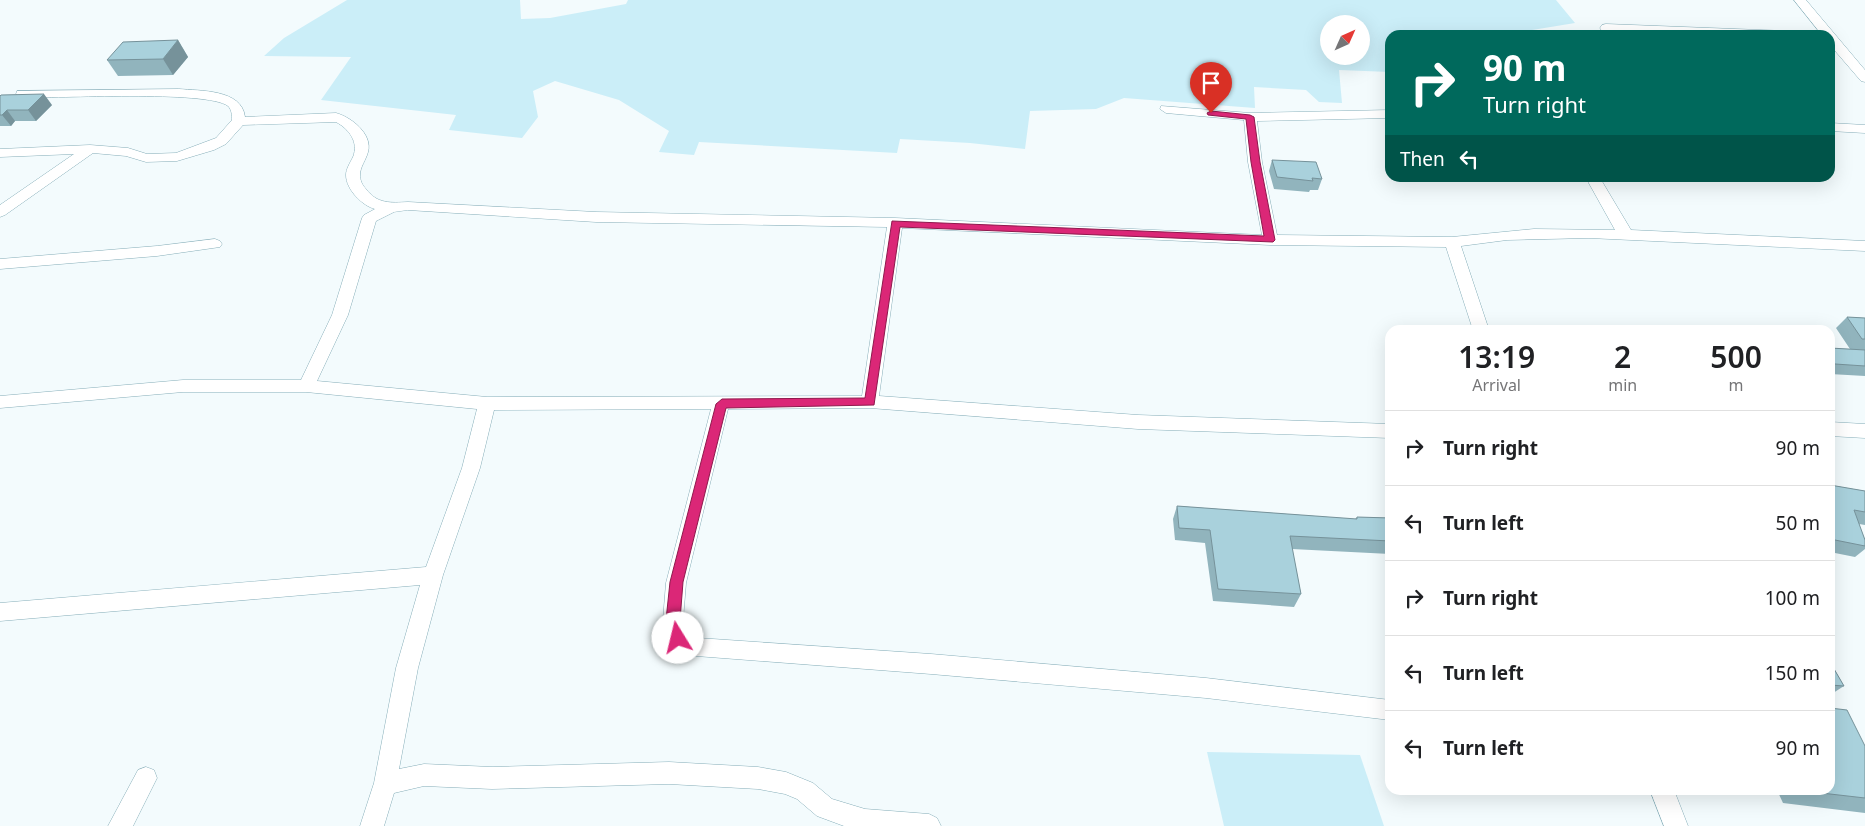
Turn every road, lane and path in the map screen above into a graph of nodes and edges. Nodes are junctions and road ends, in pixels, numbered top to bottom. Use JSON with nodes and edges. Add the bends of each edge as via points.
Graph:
{"nodes":[{"id":1,"x":1800,"y":0,"type":"edge"},
{"id":2,"x":1606,"y":28,"type":"dead end"},
{"id":3,"x":1658,"y":30,"type":"edge"},
{"id":4,"x":1824,"y":30,"type":"edge"},
{"id":5,"x":1835,"y":43,"type":"edge"},
{"id":6,"x":1864,"y":75,"type":"edge"},
{"id":7,"x":22,"y":94,"type":"edge"},
{"id":8,"x":1166,"y":109,"type":"dead end"},
{"id":9,"x":1385,"y":114,"type":"edge"},
{"id":10,"x":1250,"y":117,"type":"junction"},
{"id":11,"x":239,"y":121,"type":"junction"},
{"id":12,"x":1835,"y":127,"type":"edge"},
{"id":13,"x":1865,"y":129,"type":"edge"},
{"id":14,"x":90,"y":150,"type":"junction"},
{"id":15,"x":0,"y":152,"type":"edge"},
{"id":16,"x":1594,"y":182,"type":"edge"},
{"id":17,"x":369,"y":211,"type":"junction"},
{"id":18,"x":0,"y":212,"type":"edge"},
{"id":19,"x":895,"y":223,"type":"junction"},
{"id":20,"x":1626,"y":235,"type":"junction"},
{"id":21,"x":1270,"y":240,"type":"junction"},
{"id":22,"x":1452,"y":242,"type":"junction"},
{"id":23,"x":215,"y":244,"type":"dead end"},
{"id":24,"x":1865,"y":246,"type":"edge"},
{"id":25,"x":0,"y":264,"type":"edge"},
{"id":26,"x":1480,"y":325,"type":"edge"},
{"id":27,"x":306,"y":386,"type":"junction"},
{"id":28,"x":0,"y":402,"type":"edge"},
{"id":29,"x":870,"y":402,"type":"junction"},
{"id":30,"x":487,"y":404,"type":"junction"},
{"id":31,"x":722,"y":404,"type":"junction"},
{"id":32,"x":1835,"y":429,"type":"edge"},
{"id":33,"x":1385,"y":430,"type":"edge"},
{"id":34,"x":1865,"y":431,"type":"edge"},
{"id":35,"x":433,"y":575,"type":"junction"},
{"id":36,"x":0,"y":612,"type":"edge"},
{"id":37,"x":1385,"y":709,"type":"edge"},
{"id":38,"x":146,"y":778,"type":"dead end"},
{"id":39,"x":385,"y":783,"type":"junction"},
{"id":40,"x":1664,"y":795,"type":"edge"},
{"id":41,"x":120,"y":826,"type":"edge"},
{"id":42,"x":372,"y":826,"type":"edge"},
{"id":43,"x":929,"y":826,"type":"edge"},
{"id":44,"x":1676,"y":826,"type":"edge"}],
"edges":[{"from":1,"to":4,"type":"street"},
{"from":2,"to":3,"type":"street"},
{"from":5,"to":6,"type":"street"},
{"from":7,"to":11,"type":"street","via":[[179,93],[216,97],[233,104]]},
{"from":8,"to":10,"type":"street"},
{"from":9,"to":10,"type":"street"},
{"from":10,"to":21,"type":"street"},
{"from":11,"to":14,"type":"street","via":[[221,141],[177,157],[151,159],[128,152]]},
{"from":11,"to":17,"type":"street","via":[[336,117],[346,121],[362,148],[353,176]]},
{"from":12,"to":13,"type":"street"},
{"from":14,"to":15,"type":"street"},
{"from":14,"to":18,"type":"street"},
{"from":16,"to":20,"type":"street"},
{"from":17,"to":19,"type":"street","via":[[408,206],[596,217]]},
{"from":17,"to":27,"type":"street","via":[[340,315]]},
{"from":19,"to":21,"type":"street"},
{"from":19,"to":29,"type":"street"},
{"from":20,"to":22,"type":"street","via":[[1531,233]]},
{"from":20,"to":24,"type":"street"},
{"from":21,"to":22,"type":"street"},
{"from":22,"to":26,"type":"street"},
{"from":23,"to":25,"type":"street"},
{"from":27,"to":28,"type":"street","via":[[183,386]]},
{"from":27,"to":30,"type":"street"},
{"from":29,"to":31,"type":"street"},
{"from":29,"to":33,"type":"street","via":[[1138,422]]},
{"from":30,"to":31,"type":"street"},
{"from":30,"to":35,"type":"street","via":[[471,468]]},
{"from":31,"to":37,"type":"street","via":[[676,582],[673,620],[678,638],[696,647],[1206,688]]},
{"from":32,"to":34,"type":"street"},
{"from":35,"to":36,"type":"street"},
{"from":35,"to":39,"type":"street","via":[[407,668]]},
{"from":38,"to":41,"type":"street"},
{"from":39,"to":42,"type":"street"},
{"from":39,"to":43,"type":"street","via":[[424,775],[492,778],[660,773],[758,778],[786,783],[805,792],[825,808],[864,821]]},
{"from":40,"to":44,"type":"street"}]}
